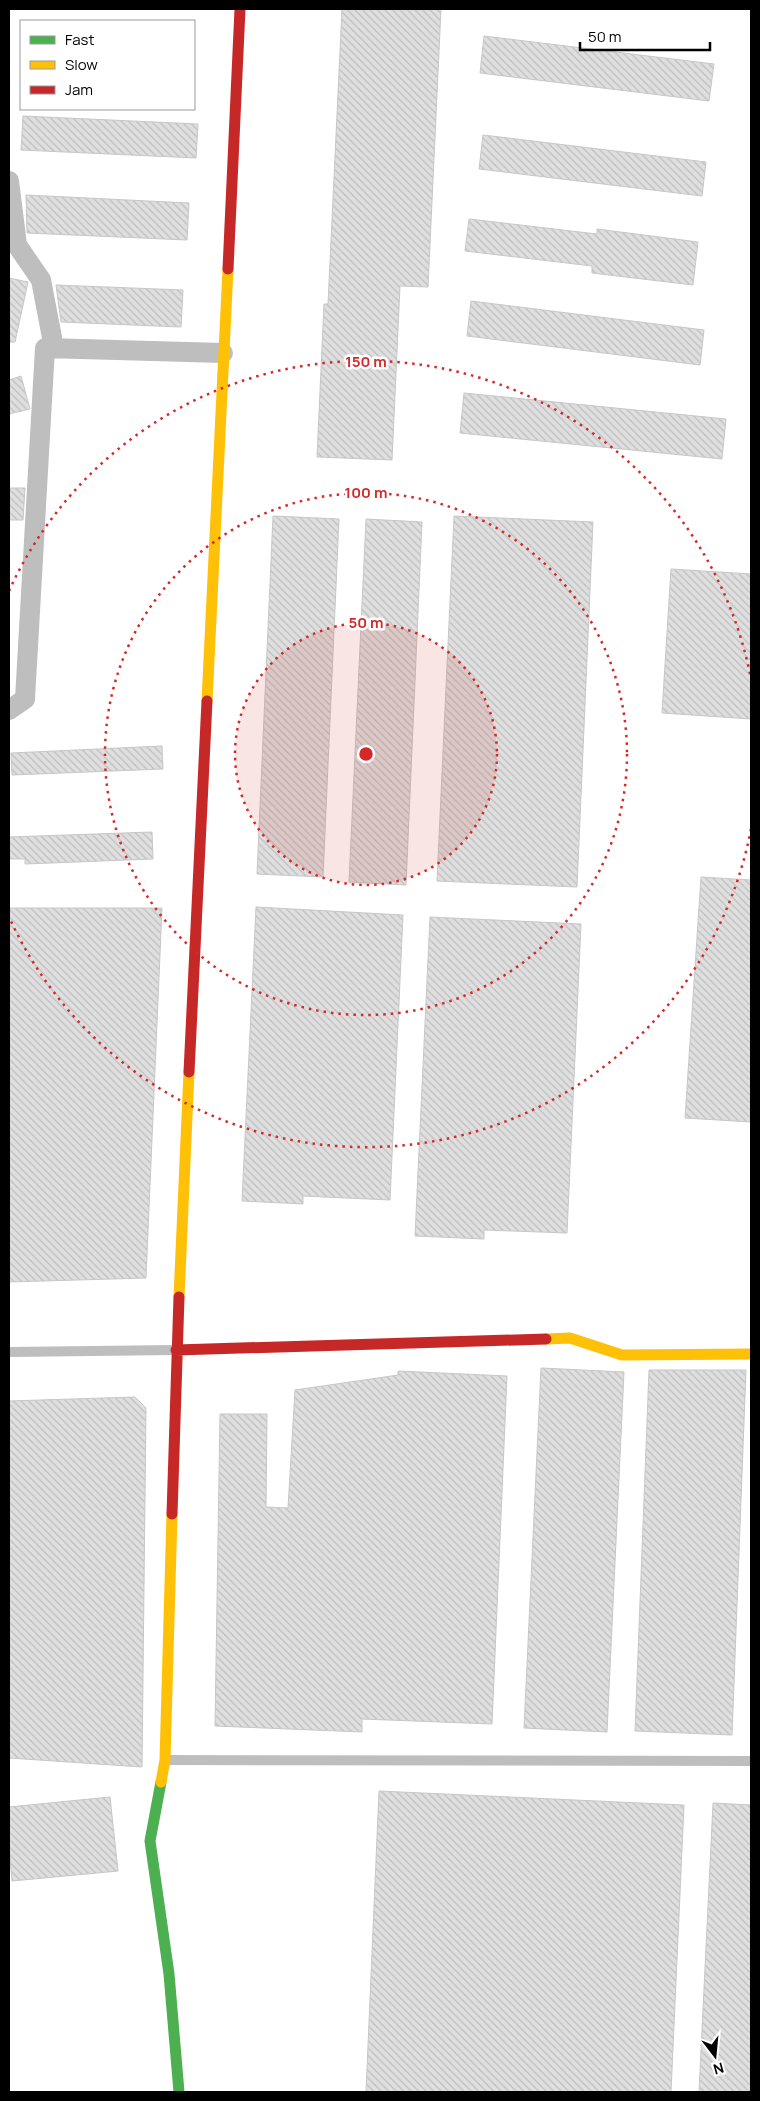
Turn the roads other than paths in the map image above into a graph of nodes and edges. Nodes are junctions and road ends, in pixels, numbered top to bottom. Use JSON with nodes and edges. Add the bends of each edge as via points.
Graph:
{"nodes":[{"id":1,"x":240,"y":9,"type":"edge"},
{"id":2,"x":9,"y":181,"type":"edge"},
{"id":3,"x":54,"y":348,"type":"junction"},
{"id":4,"x":223,"y":353,"type":"junction"},
{"id":5,"x":9,"y":710,"type":"edge"},
{"id":6,"x":176,"y":1350,"type":"junction"},
{"id":7,"x":9,"y":1352,"type":"edge"},
{"id":8,"x":751,"y":1354,"type":"edge"},
{"id":9,"x":165,"y":1760,"type":"junction"},
{"id":10,"x":751,"y":1761,"type":"edge"},
{"id":11,"x":179,"y":2092,"type":"edge"}],
"edges":[{"from":1,"to":4,"type":"street"},
{"from":2,"to":3,"type":"street","via":[[17,245],[41,280]]},
{"from":3,"to":4,"type":"street"},
{"from":3,"to":5,"type":"street","via":[[45,348],[25,699]]},
{"from":4,"to":6,"type":"street"},
{"from":6,"to":7,"type":"lane"},
{"from":6,"to":8,"type":"street","via":[[570,1338],[622,1354]]},
{"from":6,"to":9,"type":"street"},
{"from":9,"to":10,"type":"lane"},
{"from":9,"to":11,"type":"street","via":[[150,1841],[169,1974]]}]}
